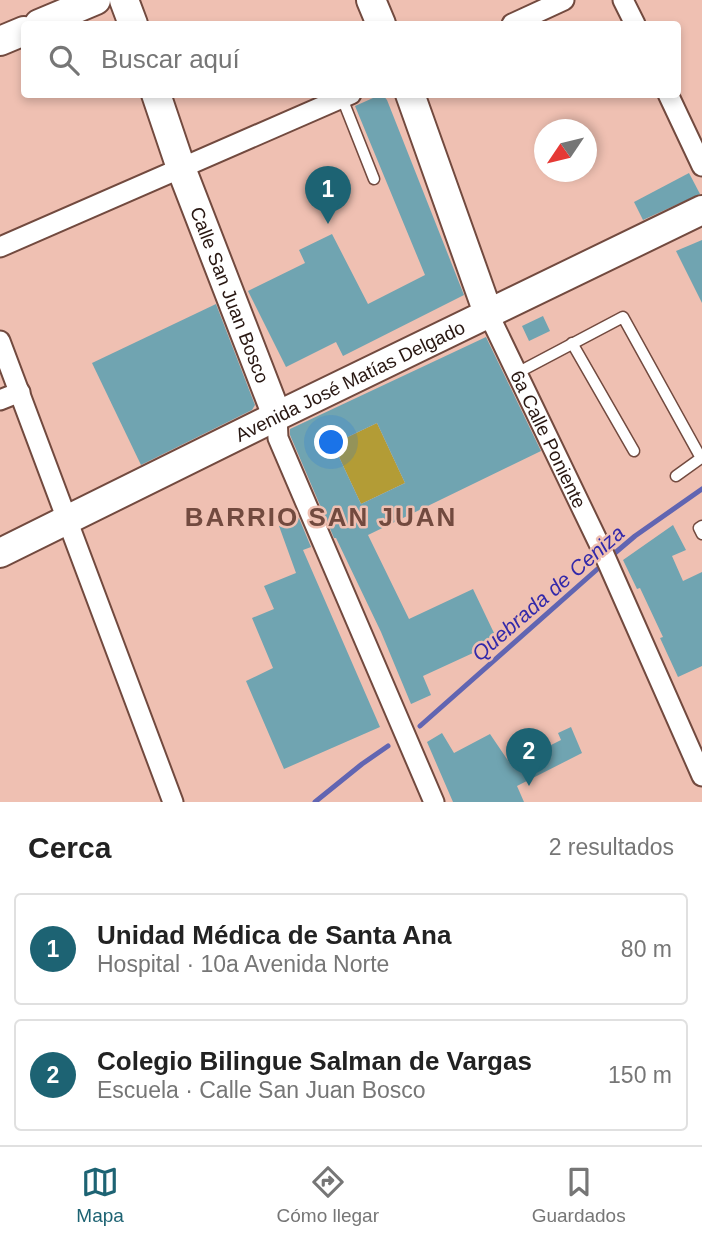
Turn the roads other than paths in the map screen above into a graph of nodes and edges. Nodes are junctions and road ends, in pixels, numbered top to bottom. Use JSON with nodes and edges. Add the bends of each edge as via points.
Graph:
{"nodes":[{"id":1,"x":96,"y":0,"type":"edge"},
{"id":2,"x":124,"y":0,"type":"edge"},
{"id":3,"x":371,"y":0,"type":"edge"},
{"id":4,"x":564,"y":0,"type":"edge"},
{"id":5,"x":623,"y":0,"type":"edge"},
{"id":6,"x":46,"y":21,"type":"edge"},
{"id":7,"x":132,"y":21,"type":"edge"},
{"id":8,"x":380,"y":21,"type":"edge"},
{"id":9,"x":518,"y":21,"type":"edge"},
{"id":10,"x":634,"y":21,"type":"edge"},
{"id":11,"x":21,"y":32,"type":"edge"},
{"id":12,"x":0,"y":41,"type":"edge"},
{"id":13,"x":157,"y":98,"type":"edge"},
{"id":14,"x":341,"y":98,"type":"edge"},
{"id":15,"x":347,"y":98,"type":"edge"},
{"id":16,"x":411,"y":98,"type":"edge"},
{"id":17,"x":670,"y":98,"type":"edge"},
{"id":18,"x":702,"y":166,"type":"edge"},
{"id":19,"x":181,"y":168,"type":"junction"},
{"id":20,"x":374,"y":179,"type":"dead end"},
{"id":21,"x":702,"y":210,"type":"edge"},
{"id":22,"x":0,"y":247,"type":"edge"},
{"id":23,"x":488,"y":313,"type":"junction"},
{"id":24,"x":0,"y":341,"type":"edge"},
{"id":25,"x":572,"y":343,"type":"junction"},
{"id":26,"x":517,"y":373,"type":"junction"},
{"id":27,"x":20,"y":392,"type":"junction"},
{"id":28,"x":0,"y":400,"type":"edge"},
{"id":29,"x":277,"y":416,"type":"junction"},
{"id":30,"x":634,"y":451,"type":"dead end"},
{"id":31,"x":677,"y":476,"type":"dead end"},
{"id":32,"x":66,"y":521,"type":"junction"},
{"id":33,"x":702,"y":526,"type":"edge"},
{"id":34,"x":702,"y":534,"type":"edge"},
{"id":35,"x":0,"y":553,"type":"edge"},
{"id":36,"x":702,"y":776,"type":"edge"},
{"id":37,"x":173,"y":802,"type":"edge"},
{"id":38,"x":434,"y":802,"type":"edge"}],
"edges":[{"from":1,"to":6,"type":"street"},
{"from":2,"to":7,"type":"street"},
{"from":3,"to":8,"type":"street"},
{"from":4,"to":9,"type":"street"},
{"from":5,"to":10,"type":"street"},
{"from":11,"to":12,"type":"street"},
{"from":13,"to":19,"type":"street","name":"Calle San Juan Bosco"},
{"from":14,"to":19,"type":"street"},
{"from":15,"to":20,"type":"lane"},
{"from":16,"to":23,"type":"street","name":"6a Calle Poniente"},
{"from":17,"to":18,"type":"street"},
{"from":19,"to":22,"type":"street"},
{"from":19,"to":29,"type":"street","name":"Calle San Juan Bosco"},
{"from":21,"to":23,"type":"street","name":"Avenida José Matías Delgado"},
{"from":23,"to":26,"type":"street","name":"6a Calle Poniente"},
{"from":23,"to":29,"type":"street","name":"Avenida José Matías Delgado"},
{"from":24,"to":27,"type":"street"},
{"from":25,"to":26,"type":"lane"},
{"from":25,"to":30,"type":"lane"},
{"from":25,"to":31,"type":"lane","via":[[623,317],[701,458]]},
{"from":26,"to":36,"type":"street","name":"6a Calle Poniente"},
{"from":27,"to":28,"type":"street"},
{"from":27,"to":32,"type":"street"},
{"from":29,"to":32,"type":"street","name":"Avenida José Matías Delgado"},
{"from":29,"to":38,"type":"street","name":"Calle San Juan Bosco","via":[[278,438]]},
{"from":32,"to":35,"type":"street","name":"Avenida José Matías Delgado"},
{"from":32,"to":37,"type":"street"},
{"from":33,"to":34,"type":"lane"}]}
